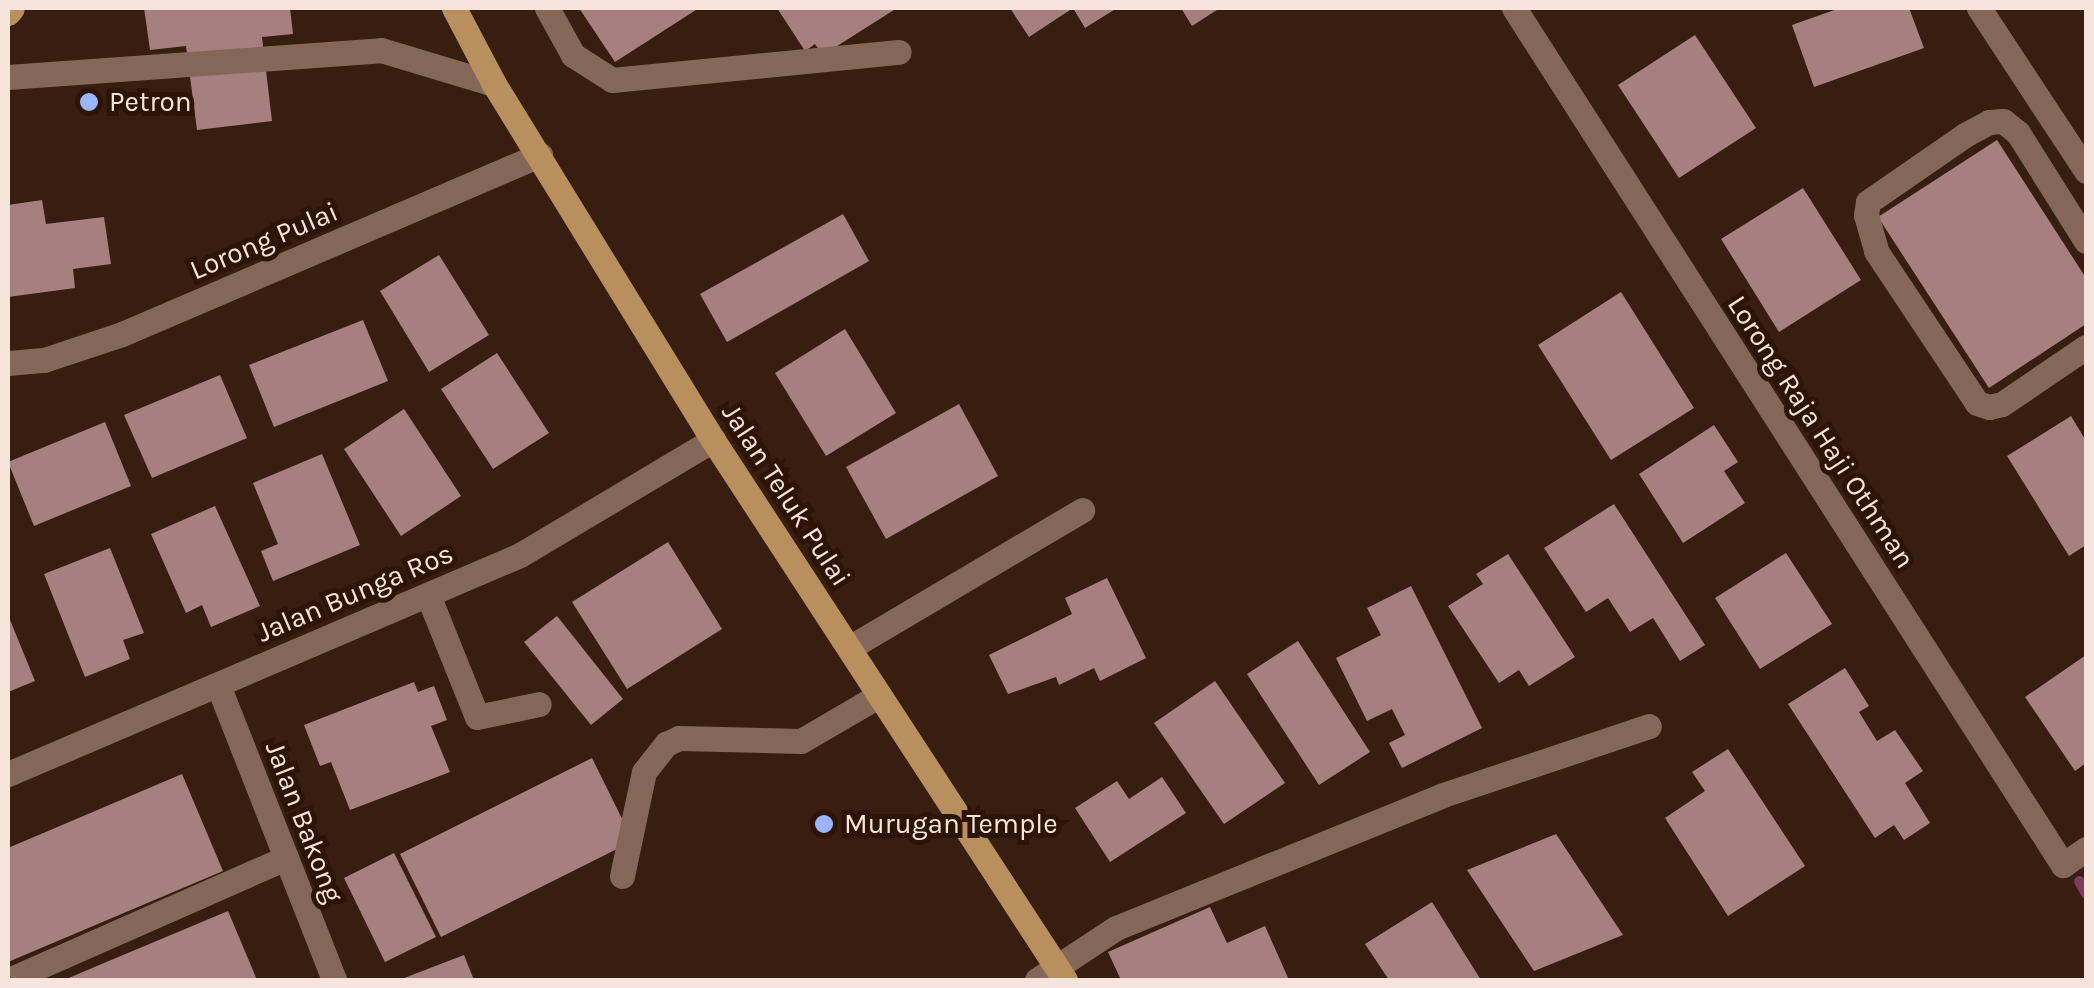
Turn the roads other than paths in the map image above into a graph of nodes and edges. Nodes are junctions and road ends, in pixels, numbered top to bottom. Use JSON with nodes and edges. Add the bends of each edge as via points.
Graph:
{"nodes":[{"id":1,"x":438,"y":8,"type":"edge"},
{"id":2,"x":454,"y":8,"type":"edge"},
{"id":3,"x":547,"y":8,"type":"edge"},
{"id":4,"x":1514,"y":8,"type":"edge"},
{"id":5,"x":1980,"y":8,"type":"edge"},
{"id":6,"x":466,"y":35,"type":"junction"},
{"id":7,"x":899,"y":52,"type":"dead end"},
{"id":8,"x":8,"y":77,"type":"edge"},
{"id":9,"x":494,"y":84,"type":"junction"},
{"id":10,"x":540,"y":156,"type":"junction"},
{"id":11,"x":2086,"y":172,"type":"edge"},
{"id":12,"x":2086,"y":240,"type":"edge"},
{"id":13,"x":2086,"y":348,"type":"edge"},
{"id":14,"x":8,"y":363,"type":"edge"},
{"id":15,"x":713,"y":440,"type":"junction"},
{"id":16,"x":1082,"y":510,"type":"dead end"},
{"id":17,"x":428,"y":595,"type":"junction"},
{"id":18,"x":850,"y":648,"type":"junction"},
{"id":19,"x":218,"y":685,"type":"junction"},
{"id":20,"x":878,"y":696,"type":"junction"},
{"id":21,"x":539,"y":704,"type":"dead end"},
{"id":22,"x":1649,"y":726,"type":"dead end"},
{"id":23,"x":8,"y":774,"type":"edge"},
{"id":24,"x":2086,"y":848,"type":"edge"},
{"id":25,"x":286,"y":858,"type":"junction"},
{"id":26,"x":622,"y":876,"type":"dead end"},
{"id":27,"x":1053,"y":976,"type":"edge"},
{"id":28,"x":9,"y":980,"type":"edge"},
{"id":29,"x":334,"y":980,"type":"edge"}],
"edges":[{"from":1,"to":6,"type":"main road","name":"Jalan Teluk Pulai"},
{"from":2,"to":6,"type":"main road","name":"Jalan Teluk Pulai"},
{"from":3,"to":7,"type":"street","via":[[572,55],[612,80]]},
{"from":4,"to":24,"type":"street","name":"Lorong Raja Haji Othman","via":[[2063,865]]},
{"from":5,"to":11,"type":"street"},
{"from":6,"to":9,"type":"main road","name":"Jalan Teluk Pulai"},
{"from":8,"to":9,"type":"street","via":[[381,50]]},
{"from":9,"to":10,"type":"main road","name":"Jalan Teluk Pulai"},
{"from":10,"to":14,"type":"street","name":"Lorong Pulai","via":[[122,334],[44,360]]},
{"from":10,"to":15,"type":"main road","name":"Jalan Teluk Pulai"},
{"from":12,"to":13,"type":"street","via":[[2003,120],[1964,135],[1868,202],[1866,216],[1876,252],[1977,403],[2002,404]]},
{"from":15,"to":17,"type":"street","name":"Jalan Bunga Ros","via":[[520,555]]},
{"from":15,"to":18,"type":"main road","name":"Jalan Teluk Pulai"},
{"from":16,"to":18,"type":"street"},
{"from":17,"to":19,"type":"street","name":"Jalan Bunga Ros"},
{"from":17,"to":21,"type":"street","via":[[477,717]]},
{"from":18,"to":20,"type":"main road","name":"Jalan Teluk Pulai"},
{"from":19,"to":23,"type":"street","name":"Jalan Bunga Ros"},
{"from":19,"to":25,"type":"street","name":"Jalan Bakong"},
{"from":20,"to":26,"type":"street","via":[[801,741],[679,738],[666,744],[644,772]]},
{"from":20,"to":27,"type":"main road","name":"Jalan Teluk Pulai"},
{"from":22,"to":27,"type":"street","via":[[1442,795],[1116,928]]},
{"from":25,"to":28,"type":"street"},
{"from":25,"to":29,"type":"street","name":"Jalan Bakong"}]}
